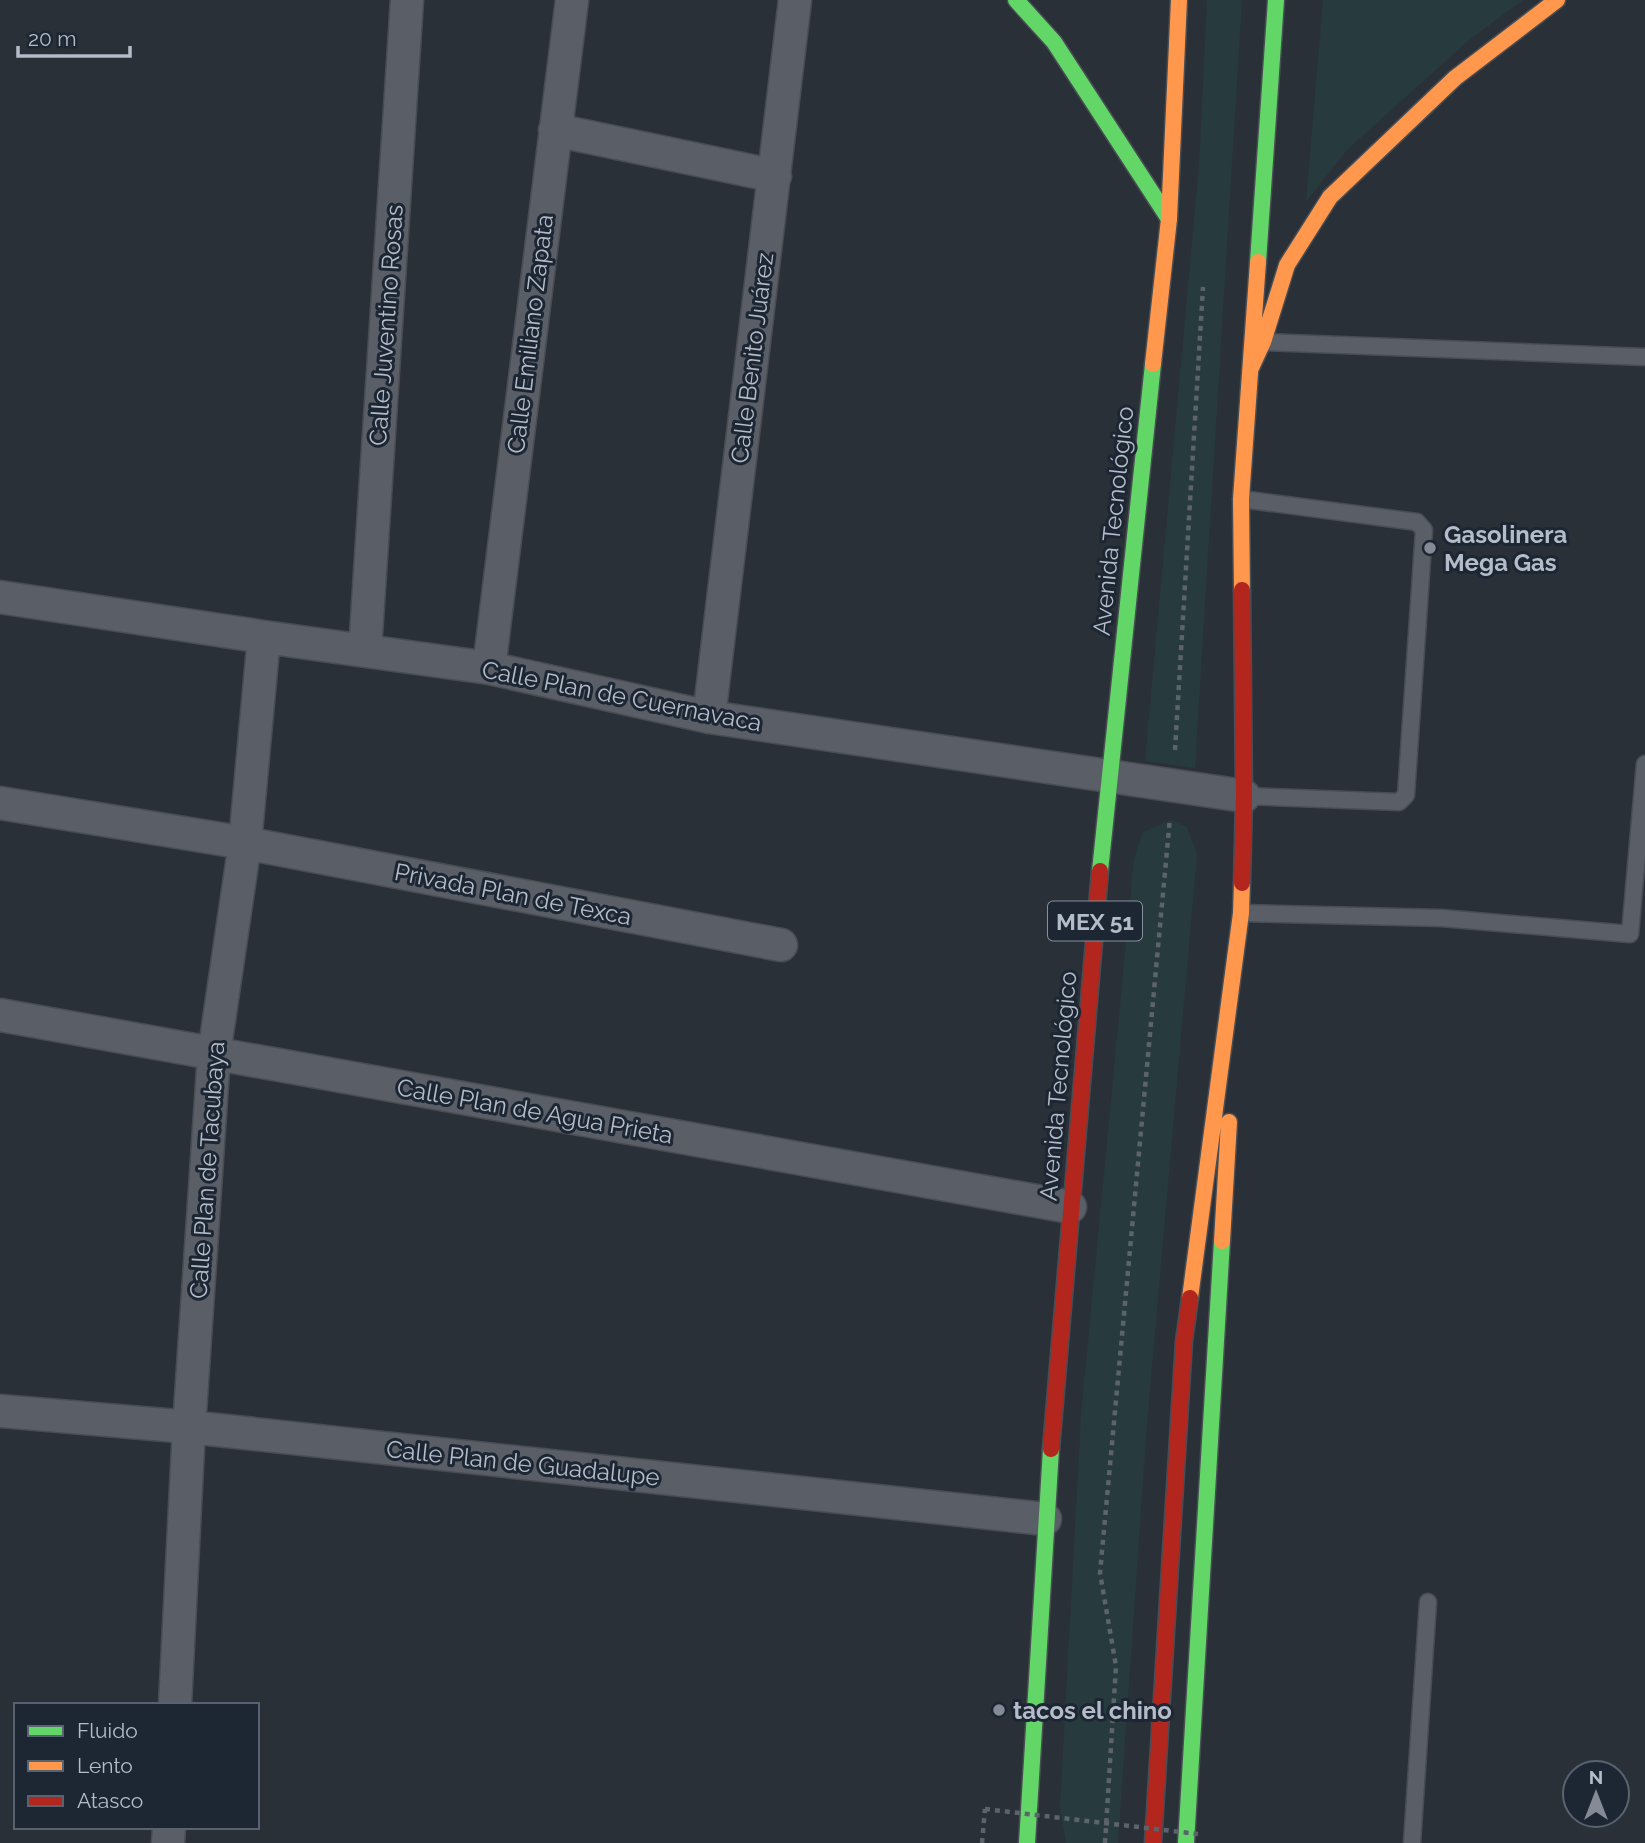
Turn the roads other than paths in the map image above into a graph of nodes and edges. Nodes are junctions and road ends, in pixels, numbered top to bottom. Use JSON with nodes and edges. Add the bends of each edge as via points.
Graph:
{"nodes":[{"id":1,"x":407,"y":0,"type":"edge"},
{"id":2,"x":572,"y":0,"type":"edge"},
{"id":3,"x":795,"y":0,"type":"edge"},
{"id":4,"x":1016,"y":0,"type":"edge"},
{"id":5,"x":1179,"y":0,"type":"edge"},
{"id":6,"x":1276,"y":0,"type":"edge"},
{"id":7,"x":1557,"y":0,"type":"edge"},
{"id":8,"x":555,"y":130,"type":"junction"},
{"id":9,"x":775,"y":176,"type":"junction"},
{"id":10,"x":1168,"y":219,"type":"junction"},
{"id":11,"x":1263,"y":342,"type":"junction"},
{"id":12,"x":1645,"y":357,"type":"edge"},
{"id":13,"x":1251,"y":368,"type":"junction"},
{"id":14,"x":1241,"y":499,"type":"junction"},
{"id":15,"x":0,"y":597,"type":"edge"},
{"id":16,"x":264,"y":637,"type":"junction"},
{"id":17,"x":365,"y":650,"type":"junction"},
{"id":18,"x":489,"y":667,"type":"junction"},
{"id":19,"x":709,"y":716,"type":"junction"},
{"id":20,"x":1645,"y":764,"type":"edge"},
{"id":21,"x":1108,"y":777,"type":"junction"},
{"id":22,"x":1244,"y":796,"type":"junction"},
{"id":23,"x":0,"y":803,"type":"edge"},
{"id":24,"x":245,"y":843,"type":"junction"},
{"id":25,"x":1241,"y":913,"type":"junction"},
{"id":26,"x":781,"y":945,"type":"dead end"},
{"id":27,"x":0,"y":1015,"type":"edge"},
{"id":28,"x":214,"y":1054,"type":"junction"},
{"id":29,"x":1070,"y":1207,"type":"junction"},
{"id":30,"x":1077,"y":1339,"type":"dead end"},
{"id":31,"x":0,"y":1411,"type":"edge"},
{"id":32,"x":189,"y":1427,"type":"junction"},
{"id":33,"x":1045,"y":1519,"type":"junction"},
{"id":34,"x":1428,"y":1602,"type":"dead end"},
{"id":35,"x":175,"y":1703,"type":"edge"},
{"id":36,"x":1192,"y":1839,"type":"edge"},
{"id":37,"x":1027,"y":1843,"type":"edge"},
{"id":38,"x":1153,"y":1843,"type":"edge"},
{"id":39,"x":1412,"y":1843,"type":"edge"}],
"edges":[{"from":1,"to":17,"type":"street","name":"Calle Juventino Rosas"},
{"from":2,"to":8,"type":"street","name":"Calle Emiliano Zapata"},
{"from":3,"to":9,"type":"street","name":"Calle Benito Juárez"},
{"from":4,"to":10,"type":"main road","via":[[1054,41]]},
{"from":5,"to":10,"type":"main road","name":"Avenida Tecnológico","number":"MEX 51"},
{"from":6,"to":13,"type":"main road"},
{"from":7,"to":11,"type":"main road","via":[[1455,78],[1330,197],[1287,265]]},
{"from":8,"to":9,"type":"street"},
{"from":8,"to":18,"type":"street","name":"Calle Emiliano Zapata"},
{"from":9,"to":19,"type":"street","name":"Calle Benito Juárez"},
{"from":10,"to":21,"type":"main road","name":"Avenida Tecnológico","number":"MEX 51"},
{"from":11,"to":12,"type":"lane"},
{"from":11,"to":13,"type":"main road"},
{"from":13,"to":14,"type":"main road"},
{"from":14,"to":22,"type":"main road"},
{"from":14,"to":22,"type":"lane","via":[[1418,522],[1424,530],[1406,795],[1399,802]]},
{"from":15,"to":16,"type":"street","name":"Calle Plan de Cuernavaca"},
{"from":16,"to":17,"type":"street","name":"Calle Plan de Cuernavaca"},
{"from":16,"to":24,"type":"street","name":"Calle Plan de Tacubaya"},
{"from":17,"to":18,"type":"street","name":"Calle Plan de Cuernavaca"},
{"from":18,"to":19,"type":"street","name":"Calle Plan de Cuernavaca"},
{"from":19,"to":21,"type":"street","name":"Calle Plan de Cuernavaca"},
{"from":20,"to":25,"type":"lane","via":[[1630,934],[1441,918]]},
{"from":21,"to":22,"type":"street","name":"Calle Plan de Cuernavaca"},
{"from":21,"to":29,"type":"main road","name":"Avenida Tecnológico","number":"MEX 51"},
{"from":22,"to":25,"type":"main road"},
{"from":23,"to":24,"type":"street","name":"Privada Plan de Texca"},
{"from":24,"to":26,"type":"street","name":"Privada Plan de Texca"},
{"from":24,"to":28,"type":"street","name":"Calle Plan de Tacubaya"},
{"from":25,"to":36,"type":"main road"},
{"from":25,"to":38,"type":"main road","via":[[1184,1341]]},
{"from":27,"to":28,"type":"street","name":"Calle Plan de Agua Prieta"},
{"from":28,"to":29,"type":"street","name":"Calle Plan de Agua Prieta"},
{"from":28,"to":32,"type":"street","name":"Calle Plan de Tacubaya"},
{"from":29,"to":30,"type":"main road","via":[[1081,1250]]},
{"from":29,"to":33,"type":"main road","name":"Avenida Tecnológico","number":"MEX 51"},
{"from":31,"to":32,"type":"street","name":"Calle Plan de Guadalupe"},
{"from":32,"to":33,"type":"street","name":"Calle Plan de Guadalupe"},
{"from":32,"to":35,"type":"street","name":"Calle Plan de Tacubaya"},
{"from":33,"to":37,"type":"main road","name":"Avenida Tecnológico","number":"MEX 51"},
{"from":34,"to":39,"type":"lane"}]}
